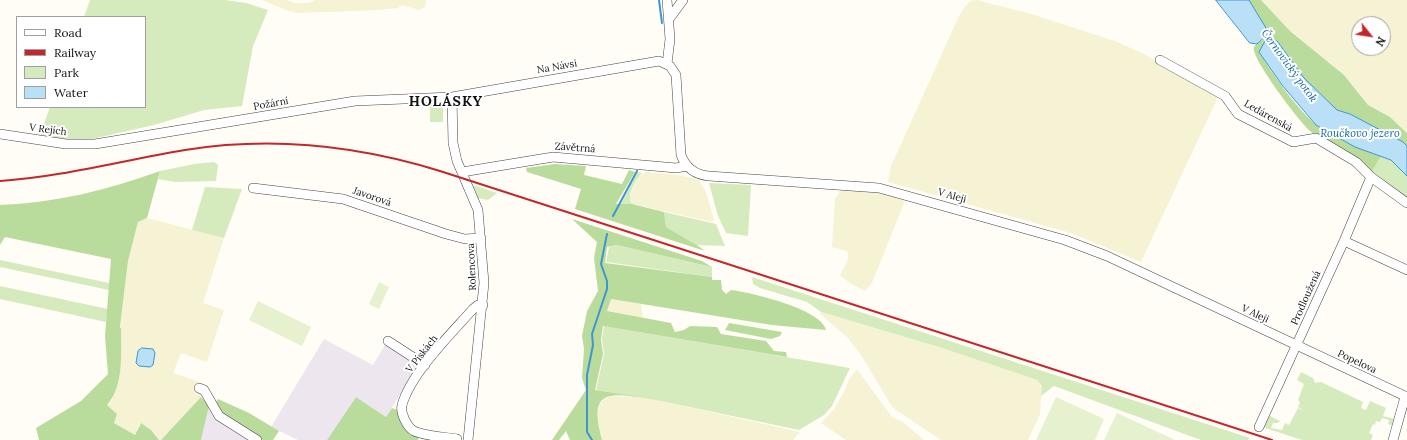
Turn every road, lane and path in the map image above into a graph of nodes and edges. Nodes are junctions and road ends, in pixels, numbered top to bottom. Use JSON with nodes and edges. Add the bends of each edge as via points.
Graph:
{"nodes":[{"id":1,"x":667,"y":0,"type":"edge"},
{"id":2,"x":684,"y":0,"type":"edge"},
{"id":3,"x":669,"y":19,"type":"junction"},
{"id":4,"x":1160,"y":60,"type":"dead end"},
{"id":5,"x":667,"y":64,"type":"junction"},
{"id":6,"x":452,"y":97,"type":"junction"},
{"id":7,"x":0,"y":134,"type":"edge"},
{"id":8,"x":94,"y":144,"type":"joint"},
{"id":9,"x":687,"y":166,"type":"junction"},
{"id":10,"x":462,"y":172,"type":"junction"},
{"id":11,"x":1371,"y":177,"type":"junction"},
{"id":12,"x":253,"y":188,"type":"dead end"},
{"id":13,"x":1407,"y":203,"type":"edge"},
{"id":14,"x":481,"y":238,"type":"junction"},
{"id":15,"x":1344,"y":241,"type":"junction"},
{"id":16,"x":1407,"y":270,"type":"edge"},
{"id":17,"x":483,"y":305,"type":"junction"},
{"id":18,"x":388,"y":341,"type":"dead end"},
{"id":19,"x":1297,"y":346,"type":"junction"},
{"id":20,"x":425,"y":365,"type":"junction"},
{"id":21,"x":199,"y":388,"type":"dead end"},
{"id":22,"x":1406,"y":397,"type":"edge"},
{"id":23,"x":1259,"y":427,"type":"dead end"},
{"id":24,"x":456,"y":439,"type":"edge"},
{"id":25,"x":468,"y":439,"type":"edge"},
{"id":26,"x":256,"y":440,"type":"edge"},
{"id":27,"x":1393,"y":440,"type":"edge"}],
"edges":[{"from":1,"to":3,"type":"street"},
{"from":2,"to":3,"type":"street"},
{"from":3,"to":5,"type":"street"},
{"from":4,"to":11,"type":"street","name":"Ledárenská","via":[[1225,96],[1238,114],[1293,142],[1316,138],[1356,162]]},
{"from":5,"to":6,"type":"street","name":"Na Návsi","via":[[659,61],[650,62]]},
{"from":5,"to":9,"type":"street","via":[[676,75],[681,152]]},
{"from":6,"to":8,"type":"street","name":"Požární","via":[[362,100]]},
{"from":6,"to":10,"type":"street","name":"Rolencova","via":[[453,143]]},
{"from":7,"to":8,"type":"street","name":"V Rejích","via":[[66,144]]},
{"from":9,"to":10,"type":"street","name":"Závětrná","via":[[676,168],[553,157]]},
{"from":9,"to":19,"type":"street","name":"V Aleji","via":[[704,176],[879,188],[1065,240],[1107,256]]},
{"from":10,"to":14,"type":"street","name":"Rolencova","via":[[478,210]]},
{"from":11,"to":13,"type":"street","name":"Ledárenská"},
{"from":11,"to":15,"type":"street","name":"Prodloužená"},
{"from":12,"to":14,"type":"street","name":"Javorová","via":[[343,199],[446,234],[465,239]]},
{"from":14,"to":17,"type":"street","name":"Rolencova"},
{"from":15,"to":16,"type":"street"},
{"from":15,"to":19,"type":"street","name":"Prodloužená"},
{"from":17,"to":20,"type":"street","name":"V Pískách","via":[[473,309]]},
{"from":17,"to":25,"type":"street","name":"Rolencova"},
{"from":18,"to":20,"type":"street"},
{"from":19,"to":22,"type":"street","name":"Popelova"},
{"from":19,"to":23,"type":"street","name":"Prodloužená"},
{"from":20,"to":24,"type":"street","name":"V Pískách","via":[[402,406],[405,421],[414,431]]},
{"from":21,"to":26,"type":"street","via":[[204,390],[219,416]]},
{"from":22,"to":27,"type":"street"},
{"from":24,"to":25,"type":"street","name":"V Pískách"}]}
